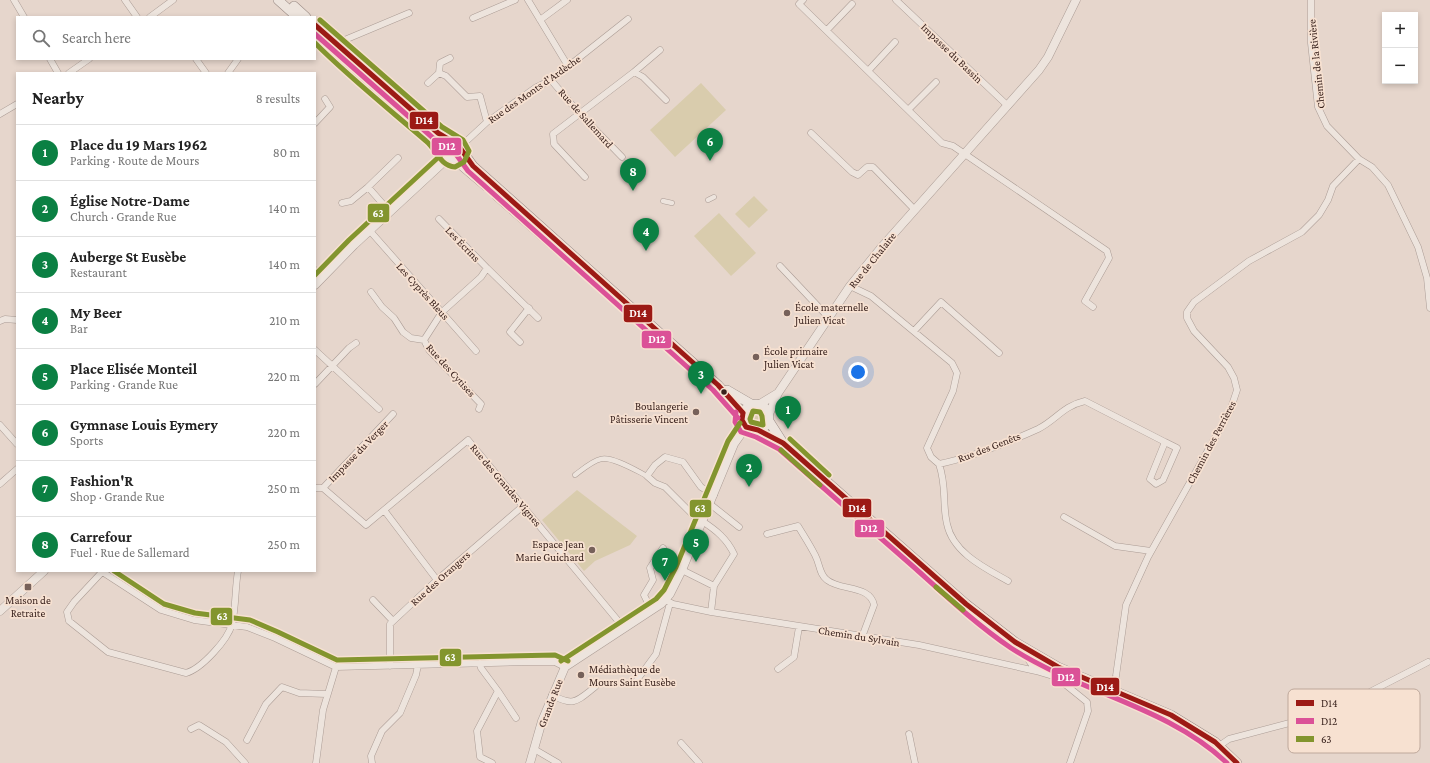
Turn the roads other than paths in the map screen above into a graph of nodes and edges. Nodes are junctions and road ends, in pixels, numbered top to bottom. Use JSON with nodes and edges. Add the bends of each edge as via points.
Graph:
{"nodes":[{"id":1,"x":14,"y":0,"type":"edge"},
{"id":2,"x":125,"y":0,"type":"edge"},
{"id":3,"x":173,"y":0,"type":"edge"},
{"id":4,"x":278,"y":0,"type":"edge"},
{"id":5,"x":287,"y":0,"type":"edge"},
{"id":6,"x":515,"y":0,"type":"edge"},
{"id":7,"x":528,"y":0,"type":"edge"},
{"id":8,"x":567,"y":0,"type":"edge"},
{"id":9,"x":896,"y":0,"type":"edge"},
{"id":10,"x":1076,"y":0,"type":"edge"},
{"id":11,"x":1311,"y":0,"type":"edge"},
{"id":12,"x":801,"y":2,"type":"edge"},
{"id":13,"x":852,"y":4,"type":"dead end"},
{"id":14,"x":158,"y":12,"type":"junction"},
{"id":15,"x":409,"y":13,"type":"dead end"},
{"id":16,"x":23,"y":16,"type":"edge"},
{"id":17,"x":136,"y":16,"type":"edge"},
{"id":18,"x":152,"y":16,"type":"edge"},
{"id":19,"x":161,"y":16,"type":"edge"},
{"id":20,"x":296,"y":16,"type":"edge"},
{"id":21,"x":305,"y":16,"type":"edge"},
{"id":22,"x":473,"y":18,"type":"dead end"},
{"id":23,"x":628,"y":19,"type":"dead end"},
{"id":24,"x":540,"y":20,"type":"junction"},
{"id":25,"x":316,"y":26,"type":"edge"},
{"id":26,"x":827,"y":30,"type":"junction"},
{"id":27,"x":316,"y":34,"type":"edge"},
{"id":28,"x":895,"y":42,"type":"dead end"},
{"id":29,"x":335,"y":44,"type":"junction"},
{"id":30,"x":660,"y":50,"type":"dead end"},
{"id":31,"x":450,"y":58,"type":"dead end"},
{"id":32,"x":51,"y":60,"type":"edge"},
{"id":33,"x":88,"y":60,"type":"edge"},
{"id":34,"x":197,"y":60,"type":"edge"},
{"id":35,"x":237,"y":60,"type":"edge"},
{"id":36,"x":568,"y":66,"type":"junction"},
{"id":37,"x":868,"y":71,"type":"junction"},
{"id":38,"x":57,"y":72,"type":"edge"},
{"id":39,"x":70,"y":72,"type":"edge"},
{"id":40,"x":205,"y":72,"type":"edge"},
{"id":41,"x":229,"y":72,"type":"edge"},
{"id":42,"x":634,"y":72,"type":"junction"},
{"id":43,"x":439,"y":73,"type":"junction"},
{"id":44,"x":551,"y":80,"type":"junction"},
{"id":45,"x":936,"y":82,"type":"dead end"},
{"id":46,"x":428,"y":83,"type":"dead end"},
{"id":47,"x":325,"y":99,"type":"dead end"},
{"id":48,"x":666,"y":100,"type":"dead end"},
{"id":49,"x":16,"y":105,"type":"edge"},
{"id":50,"x":1008,"y":106,"type":"junction"},
{"id":51,"x":908,"y":110,"type":"junction"},
{"id":52,"x":579,"y":113,"type":"junction"},
{"id":53,"x":0,"y":114,"type":"edge"},
{"id":54,"x":316,"y":122,"type":"edge"},
{"id":55,"x":487,"y":122,"type":"junction"},
{"id":56,"x":811,"y":133,"type":"dead end"},
{"id":57,"x":458,"y":148,"type":"junction"},
{"id":58,"x":963,"y":154,"type":"junction"},
{"id":59,"x":449,"y":157,"type":"junction"},
{"id":60,"x":622,"y":157,"type":"dead end"},
{"id":61,"x":398,"y":158,"type":"dead end"},
{"id":62,"x":1360,"y":159,"type":"junction"},
{"id":63,"x":585,"y":177,"type":"dead end"},
{"id":64,"x":368,"y":187,"type":"junction"},
{"id":65,"x":714,"y":197,"type":"dead end"},
{"id":66,"x":708,"y":200,"type":"dead end"},
{"id":67,"x":663,"y":201,"type":"dead end"},
{"id":68,"x":342,"y":203,"type":"dead end"},
{"id":69,"x":672,"y":203,"type":"dead end"},
{"id":70,"x":915,"y":210,"type":"junction"},
{"id":71,"x":390,"y":212,"type":"junction"},
{"id":72,"x":439,"y":219,"type":"dead end"},
{"id":73,"x":370,"y":231,"type":"junction"},
{"id":74,"x":780,"y":266,"type":"dead end"},
{"id":75,"x":487,"y":268,"type":"junction"},
{"id":76,"x":316,"y":271,"type":"edge"},
{"id":77,"x":322,"y":277,"type":"junction"},
{"id":78,"x":597,"y":279,"type":"junction"},
{"id":79,"x":316,"y":284,"type":"edge"},
{"id":80,"x":850,"y":286,"type":"junction"},
{"id":81,"x":371,"y":292,"type":"dead end"},
{"id":82,"x":1093,"y":307,"type":"dead end"},
{"id":83,"x":529,"y":308,"type":"junction"},
{"id":84,"x":1430,"y":308,"type":"edge"},
{"id":85,"x":442,"y":312,"type":"junction"},
{"id":86,"x":538,"y":318,"type":"dead end"},
{"id":87,"x":829,"y":318,"type":"junction"},
{"id":88,"x":16,"y":320,"type":"edge"},
{"id":89,"x":0,"y":321,"type":"edge"},
{"id":90,"x":914,"y":331,"type":"junction"},
{"id":91,"x":424,"y":340,"type":"junction"},
{"id":92,"x":520,"y":342,"type":"dead end"},
{"id":93,"x":356,"y":343,"type":"dead end"},
{"id":94,"x":316,"y":351,"type":"edge"},
{"id":95,"x":476,"y":351,"type":"dead end"},
{"id":96,"x":998,"y":353,"type":"dead end"},
{"id":97,"x":332,"y":365,"type":"junction"},
{"id":98,"x":316,"y":383,"type":"edge"},
{"id":99,"x":718,"y":385,"type":"junction"},
{"id":100,"x":778,"y":393,"type":"junction"},
{"id":101,"x":756,"y":404,"type":"junction"},
{"id":102,"x":379,"y":409,"type":"dead end"},
{"id":103,"x":479,"y":409,"type":"dead end"},
{"id":104,"x":743,"y":413,"type":"junction"},
{"id":105,"x":393,"y":414,"type":"dead end"},
{"id":106,"x":769,"y":417,"type":"junction"},
{"id":107,"x":0,"y":425,"type":"edge"},
{"id":108,"x":746,"y":427,"type":"junction"},
{"id":109,"x":758,"y":430,"type":"junction"},
{"id":110,"x":1165,"y":442,"type":"junction"},
{"id":111,"x":16,"y":443,"type":"edge"},
{"id":112,"x":783,"y":443,"type":"junction"},
{"id":113,"x":939,"y":464,"type":"junction"},
{"id":114,"x":16,"y":470,"type":"edge"},
{"id":115,"x":575,"y":475,"type":"dead end"},
{"id":116,"x":647,"y":476,"type":"junction"},
{"id":117,"x":0,"y":484,"type":"edge"},
{"id":118,"x":316,"y":488,"type":"edge"},
{"id":119,"x":323,"y":488,"type":"junction"},
{"id":120,"x":714,"y":496,"type":"junction"},
{"id":121,"x":710,"y":504,"type":"junction"},
{"id":122,"x":523,"y":506,"type":"junction"},
{"id":123,"x":384,"y":510,"type":"junction"},
{"id":124,"x":1064,"y":517,"type":"dead end"},
{"id":125,"x":702,"y":522,"type":"junction"},
{"id":126,"x":739,"y":527,"type":"dead end"},
{"id":127,"x":767,"y":534,"type":"dead end"},
{"id":128,"x":663,"y":548,"type":"dead end"},
{"id":129,"x":1152,"y":551,"type":"junction"},
{"id":130,"x":682,"y":570,"type":"junction"},
{"id":131,"x":43,"y":572,"type":"edge"},
{"id":132,"x":100,"y":572,"type":"edge"},
{"id":133,"x":103,"y":572,"type":"edge"},
{"id":134,"x":238,"y":572,"type":"edge"},
{"id":135,"x":437,"y":580,"type":"junction"},
{"id":136,"x":1008,"y":581,"type":"dead end"},
{"id":137,"x":714,"y":586,"type":"junction"},
{"id":138,"x":373,"y":600,"type":"dead end"},
{"id":139,"x":668,"y":601,"type":"junction"},
{"id":140,"x":652,"y":609,"type":"junction"},
{"id":141,"x":0,"y":611,"type":"edge"},
{"id":142,"x":711,"y":612,"type":"junction"},
{"id":143,"x":393,"y":621,"type":"junction"},
{"id":144,"x":232,"y":626,"type":"junction"},
{"id":145,"x":799,"y":626,"type":"junction"},
{"id":146,"x":624,"y":628,"type":"junction"},
{"id":147,"x":862,"y":637,"type":"junction"},
{"id":148,"x":1028,"y":654,"type":"junction"},
{"id":149,"x":1428,"y":662,"type":"dead end"},
{"id":150,"x":480,"y":663,"type":"junction"},
{"id":151,"x":418,"y":665,"type":"junction"},
{"id":152,"x":1055,"y":665,"type":"junction"},
{"id":153,"x":390,"y":666,"type":"junction"},
{"id":154,"x":336,"y":667,"type":"junction"},
{"id":155,"x":565,"y":668,"type":"junction"},
{"id":156,"x":1020,"y":668,"type":"junction"},
{"id":157,"x":778,"y":669,"type":"dead end"},
{"id":158,"x":1036,"y":671,"type":"junction"},
{"id":159,"x":1056,"y":677,"type":"junction"},
{"id":160,"x":634,"y":684,"type":"dead end"},
{"id":161,"x":595,"y":687,"type":"dead end"},
{"id":162,"x":1376,"y":689,"type":"edge"},
{"id":163,"x":1112,"y":690,"type":"junction"},
{"id":164,"x":498,"y":691,"type":"junction"},
{"id":165,"x":326,"y":694,"type":"junction"},
{"id":166,"x":552,"y":695,"type":"junction"},
{"id":167,"x":516,"y":718,"type":"dead end"},
{"id":168,"x":1288,"y":723,"type":"edge"},
{"id":169,"x":191,"y":729,"type":"dead end"},
{"id":170,"x":909,"y":734,"type":"dead end"},
{"id":171,"x":247,"y":740,"type":"dead end"},
{"id":172,"x":682,"y":743,"type":"dead end"},
{"id":173,"x":1219,"y":746,"type":"junction"},
{"id":174,"x":534,"y":749,"type":"junction"},
{"id":175,"x":316,"y":761,"type":"edge"},
{"id":176,"x":246,"y":763,"type":"edge"},
{"id":177,"x":372,"y":763,"type":"edge"},
{"id":178,"x":492,"y":763,"type":"edge"},
{"id":179,"x":530,"y":763,"type":"edge"},
{"id":180,"x":558,"y":763,"type":"edge"},
{"id":181,"x":699,"y":763,"type":"edge"},
{"id":182,"x":915,"y":763,"type":"edge"},
{"id":183,"x":1070,"y":763,"type":"edge"},
{"id":184,"x":1238,"y":763,"type":"edge"}],
"edges":[{"from":1,"to":16,"type":"street"},
{"from":2,"to":17,"type":"street"},
{"from":3,"to":14,"type":"street"},
{"from":4,"to":20,"type":"main road"},
{"from":5,"to":21,"type":"main road"},
{"from":6,"to":22,"type":"street"},
{"from":7,"to":24,"type":"street"},
{"from":8,"to":24,"type":"street"},
{"from":9,"to":50,"type":"street","name":"Impasse du Bassin"},
{"from":10,"to":50,"type":"street","name":"Rue de Chalaire","via":[[1048,57],[1028,85]]},
{"from":11,"to":62,"type":"street","name":"Chemin de la Rivière","via":[[1311,43],[1318,107],[1327,126]]},
{"from":12,"to":26,"type":"street"},
{"from":13,"to":26,"type":"street"},
{"from":14,"to":18,"type":"street"},
{"from":14,"to":19,"type":"street"},
{"from":15,"to":29,"type":"street"},
{"from":23,"to":36,"type":"street","name":"Rue des Monts d'Ardèche"},
{"from":24,"to":36,"type":"street"},
{"from":25,"to":29,"type":"main road"},
{"from":26,"to":37,"type":"street"},
{"from":27,"to":59,"type":"main road","via":[[434,138]]},
{"from":28,"to":37,"type":"street"},
{"from":29,"to":57,"type":"main road"},
{"from":30,"to":42,"type":"street"},
{"from":31,"to":43,"type":"street","via":[[440,63]]},
{"from":32,"to":38,"type":"street"},
{"from":33,"to":39,"type":"street"},
{"from":34,"to":40,"type":"street"},
{"from":35,"to":41,"type":"street"},
{"from":36,"to":44,"type":"street","name":"Rue des Monts d'Ardèche"},
{"from":37,"to":51,"type":"street"},
{"from":42,"to":48,"type":"street","via":[[643,77]]},
{"from":42,"to":52,"type":"street"},
{"from":43,"to":46,"type":"street"},
{"from":43,"to":55,"type":"street","via":[[446,76],[467,96],[480,96]]},
{"from":44,"to":52,"type":"street","name":"Rue de Sallemard"},
{"from":44,"to":55,"type":"street","name":"Rue des Monts d'Ardèche","via":[[535,88]]},
{"from":45,"to":51,"type":"street"},
{"from":47,"to":54,"type":"street","via":[[330,107]]},
{"from":49,"to":53,"type":"street"},
{"from":50,"to":58,"type":"street","name":"Rue de Chalaire"},
{"from":51,"to":58,"type":"street","via":[[942,143],[953,146]]},
{"from":52,"to":60,"type":"street","name":"Rue de Sallemard"},
{"from":52,"to":63,"type":"street","via":[[553,134],[554,144]]},
{"from":55,"to":57,"type":"street","name":"Rue des Monts d'Ardèche"},
{"from":56,"to":70,"type":"street","via":[[852,172],[858,175],[867,167],[873,167]]},
{"from":57,"to":59,"type":"main road","via":[[459,158]]},
{"from":57,"to":59,"type":"main road","via":[[447,147]]},
{"from":57,"to":78,"type":"main road","via":[[473,166],[561,243]]},
{"from":58,"to":70,"type":"street","name":"Rue de Chalaire"},
{"from":58,"to":82,"type":"street","via":[[1107,251],[1109,258],[1085,301]]},
{"from":59,"to":71,"type":"street"},
{"from":59,"to":78,"type":"main road","via":[[492,191],[571,261]]},
{"from":61,"to":64,"type":"street"},
{"from":62,"to":84,"type":"street","name":"Chemin de la Rivière","via":[[1388,185],[1405,218],[1418,247],[1425,272]]},
{"from":62,"to":129,"type":"street","name":"Chemin des Perrières","via":[[1333,186],[1319,216],[1302,232],[1249,261],[1194,302],[1187,312],[1187,318],[1194,330],[1228,367],[1237,390],[1230,411]]},
{"from":64,"to":68,"type":"street","via":[[351,201]]},
{"from":64,"to":71,"type":"street"},
{"from":65,"to":66,"type":"street"},
{"from":67,"to":69,"type":"street"},
{"from":70,"to":80,"type":"street","name":"Rue de Chalaire"},
{"from":71,"to":73,"type":"street"},
{"from":72,"to":75,"type":"street","name":"Les Écrins"},
{"from":73,"to":77,"type":"street"},
{"from":73,"to":85,"type":"street","name":"Les Cyprès Bleus"},
{"from":74,"to":87,"type":"street"},
{"from":75,"to":83,"type":"street","name":"Les Écrins"},
{"from":75,"to":85,"type":"street","name":"Les Écrins","via":[[481,277]]},
{"from":76,"to":77,"type":"street"},
{"from":77,"to":79,"type":"street"},
{"from":78,"to":99,"type":"main road"},
{"from":80,"to":87,"type":"street","name":"Rue de Chalaire"},
{"from":80,"to":90,"type":"street","via":[[871,296]]},
{"from":81,"to":91,"type":"street","via":[[403,332],[411,338]]},
{"from":83,"to":86,"type":"street","name":"Les Écrins"},
{"from":83,"to":92,"type":"street","via":[[510,332]]},
{"from":85,"to":91,"type":"street","name":"Rue des Cytises"},
{"from":85,"to":95,"type":"street","name":"Les Cyprès Bleus"},
{"from":87,"to":100,"type":"street","name":"Rue de Chalaire"},
{"from":88,"to":89,"type":"street"},
{"from":90,"to":96,"type":"street","via":[[941,302]]},
{"from":90,"to":113,"type":"street","via":[[952,363],[957,373],[953,391],[927,448],[931,457]]},
{"from":91,"to":103,"type":"street","name":"Rue des Cytises","via":[[429,350],[481,404]]},
{"from":93,"to":97,"type":"street"},
{"from":94,"to":97,"type":"street"},
{"from":97,"to":98,"type":"street"},
{"from":97,"to":102,"type":"street"},
{"from":99,"to":101,"type":"main road"},
{"from":99,"to":104,"type":"main road"},
{"from":100,"to":101,"type":"street","name":"Rue de Chalaire"},
{"from":100,"to":106,"type":"street","name":"Rue de Chalaire"},
{"from":101,"to":104,"type":"main road"},
{"from":101,"to":106,"type":"main road","via":[[764,406]]},
{"from":104,"to":108,"type":"main road","via":[[742,420]]},
{"from":105,"to":119,"type":"street","name":"Impasse du Verger"},
{"from":106,"to":109,"type":"main road","via":[[766,425]]},
{"from":106,"to":112,"type":"main road"},
{"from":107,"to":111,"type":"street"},
{"from":108,"to":109,"type":"main road"},
{"from":108,"to":120,"type":"street","name":"Grande Rue","via":[[734,444]]},
{"from":109,"to":112,"type":"main road"},
{"from":110,"to":110,"type":"street","name":"Rue des Genêts","via":[[1150,479],[1156,484],[1163,480],[1177,448]]},
{"from":110,"to":113,"type":"street","name":"Rue des Genêts","via":[[1085,401],[1073,404],[1039,428],[960,460]]},
{"from":112,"to":148,"type":"main road","via":[[966,604]]},
{"from":113,"to":136,"type":"street","via":[[944,479],[946,524],[951,538],[974,561]]},
{"from":114,"to":117,"type":"street"},
{"from":115,"to":116,"type":"street","via":[[594,461],[604,458],[614,460]]},
{"from":116,"to":120,"type":"street","via":[[665,457],[683,462],[701,487]]},
{"from":116,"to":125,"type":"street","via":[[665,487]]},
{"from":118,"to":119,"type":"street"},
{"from":119,"to":123,"type":"street","name":"Rue des Grandes Vignes","via":[[366,525]]},
{"from":120,"to":121,"type":"street","name":"Grande Rue"},
{"from":121,"to":125,"type":"street","name":"Grande Rue"},
{"from":121,"to":126,"type":"street"},
{"from":122,"to":123,"type":"street","name":"Rue des Grandes Vignes","via":[[468,440]]},
{"from":122,"to":135,"type":"street","name":"Rue des Orangers"},
{"from":122,"to":146,"type":"street","name":"Rue des Grandes Vignes"},
{"from":123,"to":135,"type":"street"},
{"from":124,"to":129,"type":"street","via":[[1115,546]]},
{"from":125,"to":130,"type":"street","name":"Grande Rue"},
{"from":125,"to":137,"type":"street","via":[[721,535],[734,554]]},
{"from":127,"to":147,"type":"street","via":[[798,526],[828,581],[868,594],[874,605]]},
{"from":128,"to":140,"type":"street","via":[[650,568],[653,580],[644,595]]},
{"from":129,"to":163,"type":"street","name":"Chemin des Perrières","via":[[1126,605]]},
{"from":130,"to":137,"type":"street"},
{"from":130,"to":139,"type":"street","name":"Grande Rue"},
{"from":131,"to":141,"type":"street"},
{"from":132,"to":144,"type":"street","via":[[67,612],[69,621],[108,652],[186,673],[194,671],[208,659]]},
{"from":133,"to":144,"type":"street","via":[[161,610],[194,620]]},
{"from":134,"to":144,"type":"street"},
{"from":135,"to":143,"type":"street","name":"Rue des Orangers"},
{"from":137,"to":142,"type":"street"},
{"from":138,"to":143,"type":"street"},
{"from":139,"to":140,"type":"street","name":"Grande Rue"},
{"from":139,"to":142,"type":"street","name":"Chemin du Sylvain"},
{"from":139,"to":160,"type":"street","via":[[656,654]]},
{"from":140,"to":146,"type":"street","name":"Grande Rue"},
{"from":142,"to":145,"type":"street","name":"Chemin du Sylvain"},
{"from":143,"to":153,"type":"street","via":[[390,624]]},
{"from":144,"to":154,"type":"street","via":[[247,628],[275,638]]},
{"from":145,"to":147,"type":"street","name":"Chemin du Sylvain"},
{"from":145,"to":157,"type":"street","via":[[794,657]]},
{"from":146,"to":155,"type":"street","name":"Grande Rue"},
{"from":147,"to":156,"type":"street","name":"Chemin du Sylvain","via":[[919,645]]},
{"from":148,"to":152,"type":"main road"},
{"from":148,"to":156,"type":"street"},
{"from":148,"to":158,"type":"street"},
{"from":149,"to":162,"type":"street"},
{"from":150,"to":151,"type":"street"},
{"from":150,"to":155,"type":"street","via":[[555,662]]},
{"from":150,"to":164,"type":"street"},
{"from":151,"to":153,"type":"street"},
{"from":151,"to":177,"type":"street","via":[[400,713],[382,731],[372,756]]},
{"from":152,"to":158,"type":"street"},
{"from":152,"to":159,"type":"street"},
{"from":152,"to":163,"type":"main road"},
{"from":153,"to":154,"type":"street"},
{"from":154,"to":165,"type":"street"},
{"from":155,"to":166,"type":"street","name":"Grande Rue"},
{"from":156,"to":158,"type":"street","name":"Chemin du Sylvain"},
{"from":158,"to":159,"type":"street","name":"Chemin du Sylvain"},
{"from":159,"to":183,"type":"street","via":[[1087,702],[1088,710]]},
{"from":161,"to":166,"type":"street","via":[[581,699],[571,702]]},
{"from":163,"to":173,"type":"main road","via":[[1171,715]]},
{"from":164,"to":167,"type":"street"},
{"from":164,"to":178,"type":"street","via":[[476,731],[480,757]]},
{"from":165,"to":171,"type":"street","via":[[299,693],[282,688],[266,704]]},
{"from":165,"to":175,"type":"street"},
{"from":166,"to":174,"type":"street","name":"Grande Rue"},
{"from":168,"to":173,"type":"street","via":[[1229,739]]},
{"from":169,"to":176,"type":"street","via":[[199,725],[226,742]]},
{"from":170,"to":182,"type":"street"},
{"from":172,"to":181,"type":"street"},
{"from":173,"to":184,"type":"main road"},
{"from":174,"to":179,"type":"street","name":"Grande Rue"},
{"from":174,"to":180,"type":"street"}]}
